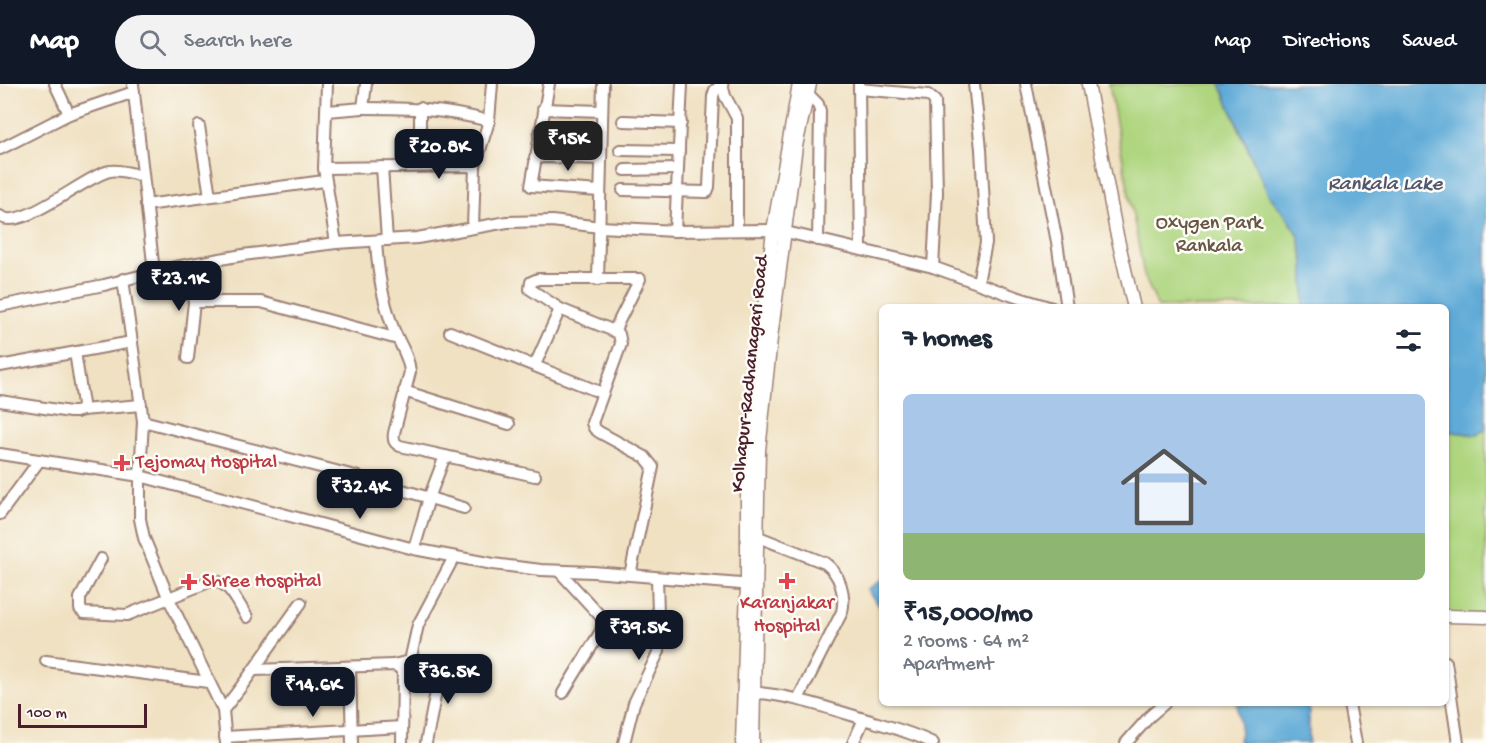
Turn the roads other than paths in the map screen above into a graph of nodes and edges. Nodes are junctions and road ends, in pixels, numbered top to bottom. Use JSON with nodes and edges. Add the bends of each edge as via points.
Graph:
{"nodes":[{"id":1,"x":55,"y":84,"type":"edge"},
{"id":2,"x":327,"y":84,"type":"edge"},
{"id":3,"x":366,"y":84,"type":"edge"},
{"id":4,"x":492,"y":84,"type":"edge"},
{"id":5,"x":549,"y":84,"type":"edge"},
{"id":6,"x":603,"y":84,"type":"edge"},
{"id":7,"x":682,"y":84,"type":"edge"},
{"id":8,"x":722,"y":84,"type":"edge"},
{"id":9,"x":799,"y":84,"type":"edge"},
{"id":10,"x":974,"y":84,"type":"edge"},
{"id":11,"x":1026,"y":84,"type":"edge"},
{"id":12,"x":1088,"y":84,"type":"edge"},
{"id":13,"x":859,"y":86,"type":"edge"},
{"id":14,"x":134,"y":88,"type":"edge"},
{"id":15,"x":809,"y":89,"type":"edge"},
{"id":16,"x":363,"y":108,"type":"junction"},
{"id":17,"x":420,"y":108,"type":"junction"},
{"id":18,"x":543,"y":109,"type":"junction"},
{"id":19,"x":327,"y":111,"type":"junction"},
{"id":20,"x":601,"y":111,"type":"junction"},
{"id":21,"x":69,"y":114,"type":"junction"},
{"id":22,"x":489,"y":121,"type":"junction"},
{"id":23,"x":624,"y":121,"type":"dead end"},
{"id":24,"x":681,"y":123,"type":"junction"},
{"id":25,"x":199,"y":126,"type":"dead end"},
{"id":26,"x":601,"y":135,"type":"junction"},
{"id":27,"x":538,"y":141,"type":"junction"},
{"id":28,"x":0,"y":149,"type":"edge"},
{"id":29,"x":620,"y":150,"type":"dead end"},
{"id":30,"x":679,"y":151,"type":"junction"},
{"id":31,"x":539,"y":158,"type":"junction"},
{"id":32,"x":600,"y":159,"type":"junction"},
{"id":33,"x":420,"y":166,"type":"junction"},
{"id":34,"x":475,"y":166,"type":"junction"},
{"id":35,"x":382,"y":167,"type":"junction"},
{"id":36,"x":324,"y":168,"type":"junction"},
{"id":37,"x":678,"y":169,"type":"junction"},
{"id":38,"x":625,"y":170,"type":"dead end"},
{"id":39,"x":143,"y":176,"type":"junction"},
{"id":40,"x":324,"y":181,"type":"junction"},
{"id":41,"x":624,"y":190,"type":"dead end"},
{"id":42,"x":599,"y":191,"type":"junction"},
{"id":43,"x":677,"y":191,"type":"junction"},
{"id":44,"x":210,"y":196,"type":"junction"},
{"id":45,"x":146,"y":205,"type":"junction"},
{"id":46,"x":0,"y":216,"type":"edge"},
{"id":47,"x":472,"y":227,"type":"junction"},
{"id":48,"x":600,"y":227,"type":"junction"},
{"id":49,"x":736,"y":230,"type":"junction"},
{"id":50,"x":675,"y":231,"type":"junction"},
{"id":51,"x":779,"y":231,"type":"junction"},
{"id":52,"x":818,"y":240,"type":"junction"},
{"id":53,"x":382,"y":241,"type":"junction"},
{"id":54,"x":336,"y":243,"type":"junction"},
{"id":55,"x":861,"y":249,"type":"junction"},
{"id":56,"x":187,"y":265,"type":"junction"},
{"id":57,"x":933,"y":267,"type":"junction"},
{"id":58,"x":154,"y":272,"type":"junction"},
{"id":59,"x":123,"y":279,"type":"junction"},
{"id":60,"x":598,"y":280,"type":"junction"},
{"id":61,"x":978,"y":282,"type":"junction"},
{"id":62,"x":194,"y":302,"type":"junction"},
{"id":63,"x":1039,"y":304,"type":"edge"},
{"id":64,"x":1066,"y":304,"type":"edge"},
{"id":65,"x":1133,"y":304,"type":"edge"},
{"id":66,"x":0,"y":306,"type":"edge"},
{"id":67,"x":560,"y":309,"type":"junction"},
{"id":68,"x":614,"y":331,"type":"junction"},
{"id":69,"x":450,"y":332,"type":"dead end"},
{"id":70,"x":398,"y":339,"type":"junction"},
{"id":71,"x":132,"y":342,"type":"junction"},
{"id":72,"x":75,"y":352,"type":"junction"},
{"id":73,"x":188,"y":358,"type":"dead end"},
{"id":74,"x":535,"y":365,"type":"junction"},
{"id":75,"x":0,"y":366,"type":"edge"},
{"id":76,"x":404,"y":391,"type":"junction"},
{"id":77,"x":602,"y":393,"type":"junction"},
{"id":78,"x":0,"y":401,"type":"edge"},
{"id":79,"x":141,"y":405,"type":"junction"},
{"id":80,"x":82,"y":410,"type":"junction"},
{"id":81,"x":143,"y":421,"type":"junction"},
{"id":82,"x":509,"y":424,"type":"dead end"},
{"id":83,"x":0,"y":454,"type":"edge"},
{"id":84,"x":445,"y":456,"type":"junction"},
{"id":85,"x":39,"y":461,"type":"junction"},
{"id":86,"x":140,"y":476,"type":"junction"},
{"id":87,"x":535,"y":476,"type":"dead end"},
{"id":88,"x":429,"y":498,"type":"junction"},
{"id":89,"x":464,"y":508,"type":"dead end"},
{"id":90,"x":0,"y":514,"type":"edge"},
{"id":91,"x":756,"y":536,"type":"junction"},
{"id":92,"x":414,"y":549,"type":"junction"},
{"id":93,"x":454,"y":558,"type":"junction"},
{"id":94,"x":101,"y":559,"type":"dead end"},
{"id":95,"x":560,"y":572,"type":"junction"},
{"id":96,"x":630,"y":575,"type":"junction"},
{"id":97,"x":657,"y":578,"type":"junction"},
{"id":98,"x":752,"y":585,"type":"junction"},
{"id":99,"x":169,"y":599,"type":"junction"},
{"id":100,"x":301,"y":603,"type":"dead end"},
{"id":101,"x":1449,"y":616,"type":"edge"},
{"id":102,"x":247,"y":617,"type":"dead end"},
{"id":103,"x":1486,"y":617,"type":"edge"},
{"id":104,"x":46,"y":661,"type":"dead end"},
{"id":105,"x":411,"y":661,"type":"junction"},
{"id":106,"x":393,"y":665,"type":"junction"},
{"id":107,"x":350,"y":668,"type":"junction"},
{"id":108,"x":255,"y":670,"type":"junction"},
{"id":109,"x":208,"y":682,"type":"junction"},
{"id":110,"x":1449,"y":682,"type":"edge"},
{"id":111,"x":749,"y":692,"type":"junction"},
{"id":112,"x":562,"y":693,"type":"dead end"},
{"id":113,"x":798,"y":699,"type":"junction"},
{"id":114,"x":1162,"y":706,"type":"edge"},
{"id":115,"x":1348,"y":706,"type":"edge"},
{"id":116,"x":223,"y":710,"type":"junction"},
{"id":117,"x":864,"y":719,"type":"junction"},
{"id":118,"x":402,"y":727,"type":"junction"},
{"id":119,"x":352,"y":729,"type":"junction"},
{"id":120,"x":226,"y":740,"type":"edge"},
{"id":121,"x":352,"y":743,"type":"edge"},
{"id":122,"x":402,"y":743,"type":"edge"},
{"id":123,"x":426,"y":743,"type":"edge"},
{"id":124,"x":624,"y":743,"type":"edge"},
{"id":125,"x":742,"y":743,"type":"edge"},
{"id":126,"x":753,"y":743,"type":"edge"},
{"id":127,"x":853,"y":743,"type":"edge"},
{"id":128,"x":933,"y":743,"type":"edge"},
{"id":129,"x":1126,"y":743,"type":"edge"},
{"id":130,"x":1356,"y":743,"type":"edge"},
{"id":131,"x":1458,"y":743,"type":"edge"}],
"edges":[{"from":1,"to":21,"type":"street"},
{"from":2,"to":19,"type":"street"},
{"from":3,"to":16,"type":"street"},
{"from":4,"to":22,"type":"street"},
{"from":5,"to":18,"type":"street"},
{"from":6,"to":20,"type":"street"},
{"from":7,"to":24,"type":"street"},
{"from":8,"to":43,"type":"street","via":[[713,96],[708,190]]},
{"from":8,"to":49,"type":"street","via":[[737,118]]},
{"from":9,"to":51,"type":"main road"},
{"from":10,"to":61,"type":"street","via":[[986,243]]},
{"from":11,"to":64,"type":"street"},
{"from":12,"to":65,"type":"main road"},
{"from":13,"to":55,"type":"street"},
{"from":13,"to":57,"type":"street","via":[[928,95],[935,101],[937,193]]},
{"from":14,"to":21,"type":"street"},
{"from":14,"to":39,"type":"street"},
{"from":15,"to":51,"type":"main road","name":"Kolhapur-Radhanagari Road"},
{"from":15,"to":52,"type":"street","via":[[820,111]]},
{"from":16,"to":17,"type":"street"},
{"from":16,"to":19,"type":"street"},
{"from":17,"to":22,"type":"street"},
{"from":17,"to":33,"type":"street"},
{"from":18,"to":20,"type":"street"},
{"from":18,"to":27,"type":"street"},
{"from":19,"to":36,"type":"street"},
{"from":20,"to":26,"type":"street"},
{"from":21,"to":28,"type":"street"},
{"from":22,"to":34,"type":"street"},
{"from":23,"to":24,"type":"street"},
{"from":24,"to":30,"type":"street"},
{"from":25,"to":44,"type":"street"},
{"from":26,"to":27,"type":"street"},
{"from":26,"to":32,"type":"street"},
{"from":27,"to":31,"type":"street"},
{"from":29,"to":30,"type":"street"},
{"from":30,"to":37,"type":"street"},
{"from":31,"to":32,"type":"street"},
{"from":31,"to":42,"type":"street","via":[[531,186]]},
{"from":32,"to":42,"type":"street"},
{"from":33,"to":34,"type":"street"},
{"from":33,"to":35,"type":"street"},
{"from":34,"to":47,"type":"street"},
{"from":35,"to":36,"type":"street"},
{"from":35,"to":53,"type":"street"},
{"from":36,"to":40,"type":"street"},
{"from":37,"to":38,"type":"street"},
{"from":37,"to":43,"type":"street"},
{"from":39,"to":45,"type":"street"},
{"from":39,"to":46,"type":"street","via":[[110,171],[28,214],[11,220]]},
{"from":40,"to":44,"type":"street"},
{"from":40,"to":54,"type":"street"},
{"from":41,"to":43,"type":"street"},
{"from":42,"to":48,"type":"street"},
{"from":43,"to":50,"type":"street"},
{"from":44,"to":45,"type":"street"},
{"from":45,"to":58,"type":"street"},
{"from":47,"to":48,"type":"street","via":[[549,221]]},
{"from":47,"to":53,"type":"street"},
{"from":48,"to":50,"type":"street"},
{"from":48,"to":60,"type":"street"},
{"from":49,"to":50,"type":"street"},
{"from":49,"to":51,"type":"street"},
{"from":51,"to":52,"type":"street"},
{"from":51,"to":91,"type":"main road","name":"Kolhapur-Radhanagari Road","via":[[759,450]]},
{"from":51,"to":98,"type":"main road","via":[[747,460]]},
{"from":52,"to":55,"type":"street"},
{"from":53,"to":54,"type":"street"},
{"from":53,"to":70,"type":"street","via":[[380,284]]},
{"from":54,"to":56,"type":"street"},
{"from":55,"to":57,"type":"street"},
{"from":56,"to":58,"type":"street"},
{"from":56,"to":62,"type":"street"},
{"from":57,"to":61,"type":"street"},
{"from":58,"to":59,"type":"street"},
{"from":59,"to":66,"type":"street"},
{"from":59,"to":71,"type":"street"},
{"from":60,"to":67,"type":"street","via":[[533,280],[530,289]]},
{"from":60,"to":68,"type":"street","via":[[640,279]]},
{"from":61,"to":63,"type":"street"},
{"from":62,"to":70,"type":"street","via":[[261,302]]},
{"from":62,"to":73,"type":"street"},
{"from":67,"to":68,"type":"street"},
{"from":67,"to":74,"type":"street"},
{"from":68,"to":77,"type":"street","via":[[621,344]]},
{"from":69,"to":74,"type":"street"},
{"from":70,"to":76,"type":"street","via":[[410,372]]},
{"from":71,"to":72,"type":"street"},
{"from":71,"to":79,"type":"street"},
{"from":72,"to":75,"type":"street"},
{"from":72,"to":80,"type":"street"},
{"from":74,"to":77,"type":"street"},
{"from":76,"to":82,"type":"street"},
{"from":76,"to":84,"type":"street","via":[[395,443]]},
{"from":77,"to":96,"type":"street","via":[[593,417],[594,428],[645,457],[653,467]]},
{"from":78,"to":80,"type":"street","via":[[70,412]]},
{"from":79,"to":80,"type":"street"},
{"from":79,"to":81,"type":"street"},
{"from":81,"to":86,"type":"street"},
{"from":81,"to":88,"type":"street"},
{"from":83,"to":85,"type":"street"},
{"from":84,"to":87,"type":"street"},
{"from":84,"to":88,"type":"street"},
{"from":85,"to":86,"type":"street"},
{"from":85,"to":90,"type":"street"},
{"from":86,"to":92,"type":"street"},
{"from":86,"to":99,"type":"street","via":[[141,529]]},
{"from":88,"to":89,"type":"street"},
{"from":88,"to":92,"type":"street"},
{"from":91,"to":98,"type":"main road","name":"Kolhapur-Radhanagari Road"},
{"from":91,"to":113,"type":"street","via":[[825,563],[838,577],[845,600]]},
{"from":92,"to":93,"type":"street"},
{"from":93,"to":95,"type":"street"},
{"from":93,"to":105,"type":"street","via":[[418,625]]},
{"from":94,"to":99,"type":"street","via":[[80,598],[84,613],[128,615]]},
{"from":95,"to":96,"type":"street"},
{"from":95,"to":112,"type":"street","via":[[603,619],[601,631]]},
{"from":96,"to":97,"type":"street"},
{"from":97,"to":98,"type":"street"},
{"from":97,"to":124,"type":"street","via":[[659,651],[634,703]]},
{"from":98,"to":111,"type":"main road"},
{"from":98,"to":111,"type":"main road","name":"Kolhapur-Radhanagari Road","via":[[756,670]]},
{"from":99,"to":102,"type":"street","via":[[218,580],[225,584]]},
{"from":99,"to":109,"type":"street"},
{"from":100,"to":108,"type":"street"},
{"from":101,"to":103,"type":"main road"},
{"from":104,"to":109,"type":"street"},
{"from":105,"to":106,"type":"street"},
{"from":105,"to":123,"type":"street","via":[[442,661]]},
{"from":106,"to":107,"type":"street"},
{"from":106,"to":118,"type":"street","via":[[403,673]]},
{"from":107,"to":108,"type":"street"},
{"from":107,"to":119,"type":"street"},
{"from":108,"to":116,"type":"street"},
{"from":109,"to":116,"type":"street"},
{"from":110,"to":131,"type":"street"},
{"from":111,"to":113,"type":"street"},
{"from":111,"to":125,"type":"main road"},
{"from":111,"to":126,"type":"main road"},
{"from":113,"to":117,"type":"street"},
{"from":114,"to":129,"type":"street"},
{"from":115,"to":130,"type":"street"},
{"from":116,"to":120,"type":"street"},
{"from":117,"to":127,"type":"street"},
{"from":117,"to":128,"type":"street"},
{"from":118,"to":119,"type":"street"},
{"from":118,"to":122,"type":"street"},
{"from":119,"to":120,"type":"street"},
{"from":119,"to":121,"type":"street"}]}
